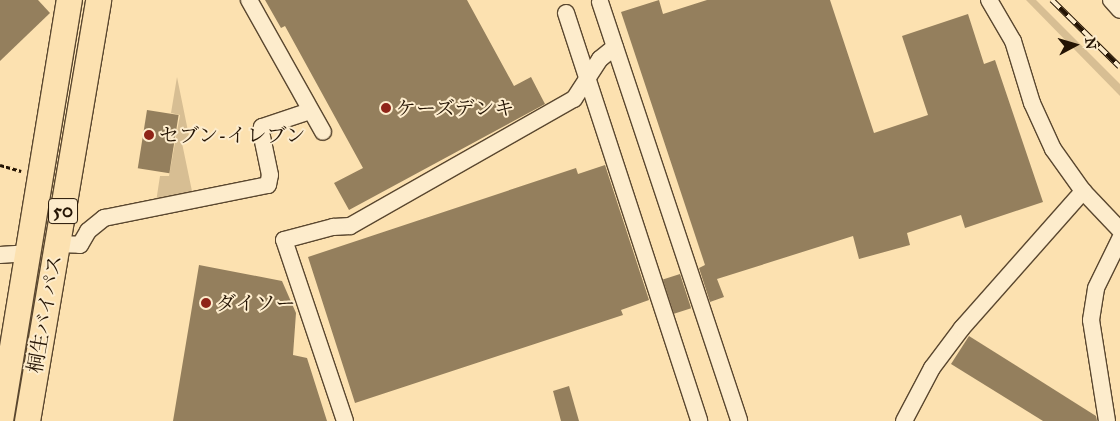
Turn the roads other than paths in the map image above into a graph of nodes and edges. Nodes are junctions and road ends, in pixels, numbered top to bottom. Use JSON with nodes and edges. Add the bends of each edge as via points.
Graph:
{"nodes":[{"id":1,"x":69,"y":0,"type":"edge"},
{"id":2,"x":98,"y":0,"type":"edge"},
{"id":3,"x":249,"y":0,"type":"edge"},
{"id":4,"x":989,"y":0,"type":"edge"},
{"id":5,"x":1111,"y":0,"type":"edge"},
{"id":6,"x":600,"y":2,"type":"dead end"},
{"id":7,"x":1120,"y":10,"type":"edge"},
{"id":8,"x":566,"y":13,"type":"dead end"},
{"id":9,"x":615,"y":47,"type":"junction"},
{"id":10,"x":587,"y":79,"type":"junction"},
{"id":11,"x":310,"y":111,"type":"junction"},
{"id":12,"x":322,"y":132,"type":"dead end"},
{"id":13,"x":1083,"y":191,"type":"junction"},
{"id":14,"x":1120,"y":230,"type":"edge"},
{"id":15,"x":1120,"y":239,"type":"edge"},
{"id":16,"x":58,"y":244,"type":"junction"},
{"id":17,"x":27,"y":253,"type":"junction"},
{"id":18,"x":0,"y":255,"type":"edge"},
{"id":19,"x":0,"y":420,"type":"edge"},
{"id":20,"x":27,"y":421,"type":"edge"},
{"id":21,"x":345,"y":421,"type":"edge"},
{"id":22,"x":699,"y":421,"type":"edge"},
{"id":23,"x":739,"y":421,"type":"edge"},
{"id":24,"x":904,"y":421,"type":"edge"},
{"id":25,"x":1107,"y":421,"type":"edge"}],
"edges":[{"from":1,"to":17,"type":"highway","name":"桐生バイパス","number":"50"},
{"from":2,"to":16,"type":"highway","name":"桐生バイパス","number":"50"},
{"from":3,"to":11,"type":"street"},
{"from":4,"to":13,"type":"street","via":[[1013,41],[1040,125]]},
{"from":5,"to":7,"type":"street"},
{"from":6,"to":9,"type":"street"},
{"from":8,"to":10,"type":"street"},
{"from":9,"to":10,"type":"street","via":[[600,59]]},
{"from":9,"to":23,"type":"street"},
{"from":10,"to":21,"type":"street","via":[[574,99],[350,226],[332,227],[284,240]]},
{"from":10,"to":22,"type":"street"},
{"from":11,"to":12,"type":"street"},
{"from":11,"to":16,"type":"street","via":[[262,128],[260,132],[270,175],[268,185],[104,218],[88,231],[80,245]]},
{"from":13,"to":14,"type":"street"},
{"from":13,"to":24,"type":"street","via":[[962,328],[932,368]]},
{"from":15,"to":25,"type":"street","via":[[1100,276],[1091,314]]},
{"from":16,"to":20,"type":"highway","name":"桐生バイパス","number":"50"},
{"from":17,"to":18,"type":"street"},
{"from":17,"to":19,"type":"highway","name":"桐生バイパス","number":"50"}]}
